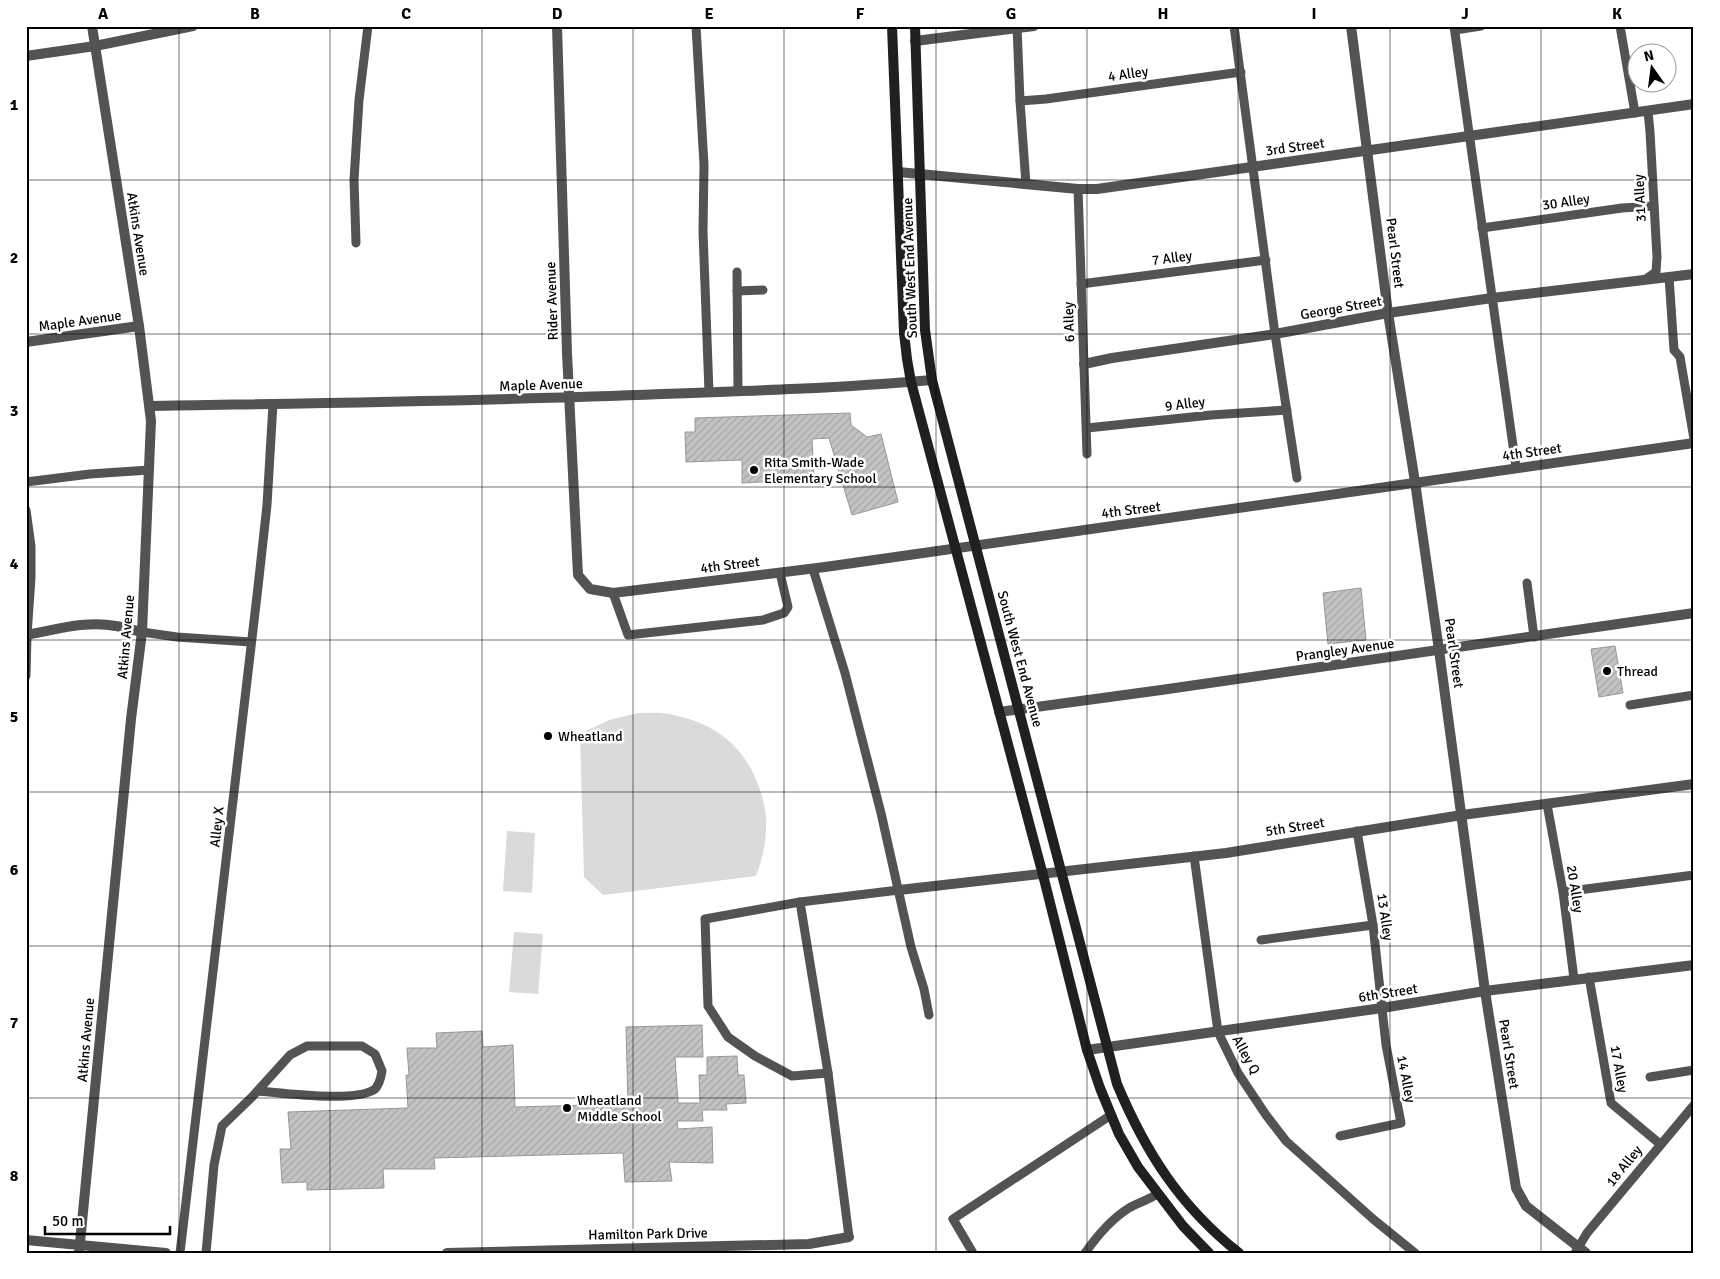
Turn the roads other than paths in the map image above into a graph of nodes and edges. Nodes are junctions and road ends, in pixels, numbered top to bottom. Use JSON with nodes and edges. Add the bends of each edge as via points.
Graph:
{"nodes":[{"id":1,"x":92,"y":26,"type":"edge"},
{"id":2,"x":193,"y":26,"type":"edge"},
{"id":3,"x":368,"y":26,"type":"edge"},
{"id":4,"x":557,"y":26,"type":"edge"},
{"id":5,"x":696,"y":26,"type":"edge"},
{"id":6,"x":892,"y":26,"type":"edge"},
{"id":7,"x":915,"y":26,"type":"edge"},
{"id":8,"x":1034,"y":26,"type":"edge"},
{"id":9,"x":1234,"y":26,"type":"edge"},
{"id":10,"x":1351,"y":26,"type":"edge"},
{"id":11,"x":1481,"y":26,"type":"edge"},
{"id":12,"x":1620,"y":26,"type":"edge"},
{"id":13,"x":1017,"y":28,"type":"edge"},
{"id":14,"x":1455,"y":28,"type":"edge"},
{"id":15,"x":915,"y":41,"type":"junction"},
{"id":16,"x":95,"y":46,"type":"junction"},
{"id":17,"x":26,"y":56,"type":"edge"},
{"id":18,"x":1241,"y":72,"type":"junction"},
{"id":19,"x":1020,"y":101,"type":"junction"},
{"id":20,"x":1694,"y":104,"type":"edge"},
{"id":21,"x":1648,"y":111,"type":"junction"},
{"id":22,"x":1634,"y":113,"type":"junction"},
{"id":23,"x":1469,"y":137,"type":"junction"},
{"id":24,"x":1368,"y":151,"type":"junction"},
{"id":25,"x":1253,"y":167,"type":"junction"},
{"id":26,"x":898,"y":172,"type":"junction"},
{"id":27,"x":920,"y":173,"type":"junction"},
{"id":28,"x":1026,"y":184,"type":"junction"},
{"id":29,"x":1078,"y":189,"type":"junction"},
{"id":30,"x":1654,"y":206,"type":"junction"},
{"id":31,"x":1482,"y":228,"type":"junction"},
{"id":32,"x":356,"y":243,"type":"dead end"},
{"id":33,"x":1266,"y":260,"type":"junction"},
{"id":34,"x":737,"y":272,"type":"dead end"},
{"id":35,"x":1694,"y":274,"type":"edge"},
{"id":36,"x":1669,"y":277,"type":"junction"},
{"id":37,"x":1646,"y":279,"type":"junction"},
{"id":38,"x":1081,"y":284,"type":"junction"},
{"id":39,"x":763,"y":290,"type":"dead end"},
{"id":40,"x":737,"y":291,"type":"junction"},
{"id":41,"x":1492,"y":298,"type":"junction"},
{"id":42,"x":1388,"y":313,"type":"junction"},
{"id":43,"x":139,"y":326,"type":"junction"},
{"id":44,"x":1275,"y":334,"type":"junction"},
{"id":45,"x":26,"y":342,"type":"edge"},
{"id":46,"x":1084,"y":364,"type":"junction"},
{"id":47,"x":932,"y":380,"type":"junction"},
{"id":48,"x":911,"y":382,"type":"junction"},
{"id":49,"x":738,"y":391,"type":"junction"},
{"id":50,"x":709,"y":392,"type":"junction"},
{"id":51,"x":570,"y":398,"type":"junction"},
{"id":52,"x":272,"y":404,"type":"junction"},
{"id":53,"x":150,"y":406,"type":"junction"},
{"id":54,"x":1287,"y":410,"type":"junction"},
{"id":55,"x":1086,"y":428,"type":"junction"},
{"id":56,"x":1694,"y":439,"type":"edge"},
{"id":57,"x":1694,"y":443,"type":"edge"},
{"id":58,"x":1087,"y":454,"type":"dead end"},
{"id":59,"x":1516,"y":467,"type":"junction"},
{"id":60,"x":149,"y":470,"type":"junction"},
{"id":61,"x":1297,"y":478,"type":"dead end"},
{"id":62,"x":26,"y":482,"type":"edge"},
{"id":63,"x":1415,"y":482,"type":"junction"},
{"id":64,"x":26,"y":510,"type":"edge"},
{"id":65,"x":976,"y":544,"type":"junction"},
{"id":66,"x":956,"y":548,"type":"junction"},
{"id":67,"x":813,"y":569,"type":"junction"},
{"id":68,"x":780,"y":573,"type":"junction"},
{"id":69,"x":578,"y":575,"type":"joint"},
{"id":70,"x":1527,"y":583,"type":"dead end"},
{"id":71,"x":613,"y":593,"type":"junction"},
{"id":72,"x":1694,"y":613,"type":"edge"},
{"id":73,"x":142,"y":632,"type":"junction"},
{"id":74,"x":27,"y":635,"type":"edge"},
{"id":75,"x":1534,"y":637,"type":"junction"},
{"id":76,"x":251,"y":642,"type":"junction"},
{"id":77,"x":1439,"y":650,"type":"junction"},
{"id":78,"x":26,"y":676,"type":"edge"},
{"id":79,"x":1694,"y":695,"type":"edge"},
{"id":80,"x":1630,"y":704,"type":"dead end"},
{"id":81,"x":1019,"y":709,"type":"junction"},
{"id":82,"x":999,"y":712,"type":"junction"},
{"id":83,"x":1694,"y":784,"type":"edge"},
{"id":84,"x":1547,"y":804,"type":"junction"},
{"id":85,"x":1462,"y":815,"type":"junction"},
{"id":86,"x":1357,"y":831,"type":"junction"},
{"id":87,"x":1194,"y":856,"type":"junction"},
{"id":88,"x":1062,"y":872,"type":"junction"},
{"id":89,"x":1043,"y":875,"type":"junction"},
{"id":90,"x":1694,"y":875,"type":"edge"},
{"id":91,"x":900,"y":890,"type":"junction"},
{"id":92,"x":1563,"y":892,"type":"junction"},
{"id":93,"x":800,"y":902,"type":"junction"},
{"id":94,"x":1373,"y":925,"type":"junction"},
{"id":95,"x":1261,"y":940,"type":"dead end"},
{"id":96,"x":1694,"y":965,"type":"edge"},
{"id":97,"x":1589,"y":977,"type":"junction"},
{"id":98,"x":1574,"y":980,"type":"junction"},
{"id":99,"x":1485,"y":991,"type":"junction"},
{"id":100,"x":1382,"y":1008,"type":"junction"},
{"id":101,"x":929,"y":1015,"type":"dead end"},
{"id":102,"x":1218,"y":1032,"type":"junction"},
{"id":103,"x":1108,"y":1047,"type":"junction"},
{"id":104,"x":1087,"y":1050,"type":"junction"},
{"id":105,"x":1694,"y":1070,"type":"edge"},
{"id":106,"x":828,"y":1073,"type":"junction"},
{"id":107,"x":1650,"y":1077,"type":"dead end"},
{"id":108,"x":258,"y":1091,"type":"junction"},
{"id":109,"x":1694,"y":1105,"type":"edge"},
{"id":110,"x":1111,"y":1115,"type":"junction"},
{"id":111,"x":1340,"y":1136,"type":"dead end"},
{"id":112,"x":1660,"y":1144,"type":"junction"},
{"id":113,"x":1157,"y":1194,"type":"junction"},
{"id":114,"x":849,"y":1238,"type":"joint"},
{"id":115,"x":26,"y":1240,"type":"edge"},
{"id":116,"x":80,"y":1249,"type":"edge"},
{"id":117,"x":611,"y":1251,"type":"edge"},
{"id":118,"x":1580,"y":1251,"type":"edge"},
{"id":119,"x":166,"y":1253,"type":"edge"},
{"id":120,"x":180,"y":1253,"type":"edge"},
{"id":121,"x":206,"y":1253,"type":"edge"},
{"id":122,"x":447,"y":1253,"type":"edge"},
{"id":123,"x":973,"y":1253,"type":"edge"},
{"id":124,"x":1085,"y":1253,"type":"edge"},
{"id":125,"x":1209,"y":1253,"type":"edge"},
{"id":126,"x":1239,"y":1253,"type":"edge"},
{"id":127,"x":1415,"y":1253,"type":"edge"}],
"edges":[{"from":1,"to":16,"type":"street","name":"Atkins Avenue"},
{"from":2,"to":16,"type":"street"},
{"from":3,"to":32,"type":"lane","via":[[358,100],[354,180]]},
{"from":4,"to":51,"type":"street","name":"Rider Avenue"},
{"from":5,"to":50,"type":"lane","via":[[704,165]]},
{"from":6,"to":26,"type":"main road","name":"South West End Avenue"},
{"from":7,"to":15,"type":"main road","name":"South West End Avenue"},
{"from":8,"to":13,"type":"street"},
{"from":9,"to":18,"type":"lane"},
{"from":10,"to":24,"type":"street","name":"Pearl Street"},
{"from":11,"to":14,"type":"lane"},
{"from":12,"to":22,"type":"lane"},
{"from":13,"to":15,"type":"street"},
{"from":13,"to":19,"type":"lane"},
{"from":14,"to":23,"type":"lane"},
{"from":15,"to":27,"type":"main road","name":"South West End Avenue"},
{"from":16,"to":17,"type":"street"},
{"from":16,"to":43,"type":"street","name":"Atkins Avenue"},
{"from":18,"to":19,"type":"lane","name":"4 Alley"},
{"from":18,"to":25,"type":"lane"},
{"from":19,"to":28,"type":"lane"},
{"from":20,"to":21,"type":"street","name":"3rd Street"},
{"from":21,"to":22,"type":"street","name":"3rd Street"},
{"from":21,"to":30,"type":"lane","name":"31 Alley"},
{"from":22,"to":23,"type":"street","name":"3rd Street"},
{"from":23,"to":24,"type":"street","name":"3rd Street"},
{"from":23,"to":31,"type":"lane"},
{"from":24,"to":25,"type":"street","name":"3rd Street"},
{"from":24,"to":42,"type":"street","name":"Pearl Street"},
{"from":25,"to":29,"type":"street","name":"3rd Street"},
{"from":25,"to":33,"type":"lane"},
{"from":26,"to":27,"type":"street","name":"3rd Street"},
{"from":26,"to":48,"type":"main road","name":"South West End Avenue","via":[[904,333]]},
{"from":27,"to":28,"type":"street","name":"3rd Street"},
{"from":27,"to":47,"type":"main road","name":"South West End Avenue","via":[[925,330]]},
{"from":28,"to":29,"type":"street","name":"3rd Street"},
{"from":29,"to":38,"type":"lane","name":"6 Alley"},
{"from":30,"to":31,"type":"lane","name":"30 Alley"},
{"from":30,"to":37,"type":"lane","name":"31 Alley","via":[[1656,272]]},
{"from":31,"to":41,"type":"lane"},
{"from":33,"to":38,"type":"lane","name":"7 Alley"},
{"from":33,"to":44,"type":"lane"},
{"from":34,"to":40,"type":"lane"},
{"from":35,"to":36,"type":"street","name":"George Street"},
{"from":36,"to":37,"type":"street","name":"George Street"},
{"from":36,"to":56,"type":"lane","via":[[1674,350],[1680,357]]},
{"from":37,"to":41,"type":"street","name":"George Street"},
{"from":38,"to":46,"type":"lane","name":"6 Alley"},
{"from":39,"to":40,"type":"lane"},
{"from":40,"to":49,"type":"lane"},
{"from":41,"to":42,"type":"street","name":"George Street"},
{"from":41,"to":59,"type":"lane"},
{"from":42,"to":44,"type":"street","name":"George Street"},
{"from":42,"to":63,"type":"street","name":"Pearl Street"},
{"from":43,"to":45,"type":"street","name":"Maple Avenue"},
{"from":43,"to":53,"type":"street","name":"Atkins Avenue"},
{"from":44,"to":46,"type":"street","name":"George Street"},
{"from":44,"to":54,"type":"lane"},
{"from":46,"to":55,"type":"lane","name":"6 Alley"},
{"from":47,"to":48,"type":"street","name":"Maple Avenue"},
{"from":47,"to":65,"type":"main road","name":"South West End Avenue"},
{"from":48,"to":49,"type":"street","name":"Maple Avenue"},
{"from":48,"to":66,"type":"main road","name":"South West End Avenue"},
{"from":49,"to":50,"type":"street","name":"Maple Avenue"},
{"from":50,"to":51,"type":"street","name":"Maple Avenue"},
{"from":51,"to":52,"type":"street","name":"Maple Avenue"},
{"from":51,"to":69,"type":"street","name":"Rider Avenue"},
{"from":52,"to":53,"type":"street","name":"Maple Avenue"},
{"from":52,"to":76,"type":"lane","name":"Alley X","via":[[266,505]]},
{"from":53,"to":60,"type":"street","name":"Atkins Avenue"},
{"from":54,"to":55,"type":"lane","name":"9 Alley"},
{"from":54,"to":61,"type":"lane"},
{"from":55,"to":58,"type":"lane","name":"6 Alley"},
{"from":57,"to":59,"type":"street","name":"4th Street"},
{"from":59,"to":63,"type":"street","name":"4th Street"},
{"from":60,"to":62,"type":"lane"},
{"from":60,"to":73,"type":"street","name":"Atkins Avenue"},
{"from":63,"to":65,"type":"street","name":"4th Street"},
{"from":63,"to":77,"type":"street","name":"Pearl Street"},
{"from":64,"to":74,"type":"lane","via":[[31,546]]},
{"from":65,"to":66,"type":"street","name":"4th Street"},
{"from":65,"to":81,"type":"main road","name":"South West End Avenue"},
{"from":66,"to":67,"type":"street","name":"4th Street"},
{"from":66,"to":82,"type":"main road","name":"South West End Avenue"},
{"from":67,"to":68,"type":"street","name":"4th Street"},
{"from":67,"to":91,"type":"lane","via":[[845,673]]},
{"from":68,"to":71,"type":"street","name":"4th Street"},
{"from":68,"to":71,"type":"lane","via":[[788,607],[784,613],[762,620],[628,635]]},
{"from":69,"to":71,"type":"street","name":"4th Street","via":[[590,589]]},
{"from":70,"to":75,"type":"lane"},
{"from":72,"to":75,"type":"street","name":"Prangley Avenue"},
{"from":73,"to":74,"type":"street","via":[[114,625],[88,625]]},
{"from":73,"to":76,"type":"lane"},
{"from":73,"to":116,"type":"street","name":"Atkins Avenue"},
{"from":74,"to":78,"type":"lane"},
{"from":75,"to":77,"type":"street","name":"Prangley Avenue"},
{"from":76,"to":120,"type":"lane","name":"Alley X"},
{"from":77,"to":81,"type":"street","name":"Prangley Avenue"},
{"from":77,"to":85,"type":"street","name":"Pearl Street"},
{"from":79,"to":80,"type":"lane"},
{"from":81,"to":82,"type":"street","name":"Prangley Avenue"},
{"from":81,"to":88,"type":"main road","name":"South West End Avenue"},
{"from":82,"to":89,"type":"main road","name":"South West End Avenue"},
{"from":83,"to":84,"type":"street","name":"5th Street"},
{"from":84,"to":85,"type":"street","name":"5th Street"},
{"from":84,"to":92,"type":"lane","name":"20 Alley"},
{"from":85,"to":86,"type":"street","name":"5th Street"},
{"from":85,"to":99,"type":"street","name":"Pearl Street"},
{"from":86,"to":87,"type":"street","name":"5th Street"},
{"from":86,"to":94,"type":"lane","name":"13 Alley"},
{"from":87,"to":88,"type":"street","name":"5th Street"},
{"from":87,"to":102,"type":"lane","name":"Alley Q"},
{"from":88,"to":89,"type":"street","name":"5th Street"},
{"from":88,"to":103,"type":"main road","name":"South West End Avenue"},
{"from":89,"to":91,"type":"street","name":"5th Street"},
{"from":89,"to":104,"type":"main road","name":"South West End Avenue"},
{"from":90,"to":92,"type":"lane"},
{"from":91,"to":93,"type":"lane"},
{"from":91,"to":101,"type":"lane"},
{"from":92,"to":98,"type":"lane","name":"20 Alley"},
{"from":93,"to":106,"type":"lane"},
{"from":93,"to":106,"type":"lane","via":[[705,919],[708,1006],[728,1037],[755,1056],[792,1076]]},
{"from":94,"to":95,"type":"lane"},
{"from":94,"to":100,"type":"lane","name":"13 Alley"},
{"from":96,"to":97,"type":"street","name":"6th Street"},
{"from":97,"to":98,"type":"street","name":"6th Street"},
{"from":97,"to":112,"type":"lane","name":"17 Alley","via":[[1611,1103]]},
{"from":98,"to":99,"type":"street","name":"6th Street"},
{"from":99,"to":100,"type":"street","name":"6th Street"},
{"from":99,"to":118,"type":"street","name":"Pearl Street","via":[[1516,1188],[1526,1206]]},
{"from":100,"to":102,"type":"street","name":"6th Street"},
{"from":100,"to":111,"type":"lane","name":"14 Alley","via":[[1401,1123]]},
{"from":102,"to":103,"type":"street","name":"6th Street"},
{"from":102,"to":127,"type":"lane","name":"Alley Q","via":[[1238,1073],[1286,1141]]},
{"from":103,"to":104,"type":"street","name":"6th Street"},
{"from":103,"to":126,"type":"main road","name":"South West End Avenue","via":[[1117,1084],[1152,1156],[1196,1214]]},
{"from":104,"to":110,"type":"main road","name":"South West End Avenue"},
{"from":105,"to":107,"type":"lane"},
{"from":106,"to":114,"type":"lane"},
{"from":108,"to":108,"type":"lane","via":[[290,1055],[307,1046],[362,1046],[375,1054],[382,1071],[377,1088],[366,1095]]},
{"from":108,"to":121,"type":"lane","via":[[222,1126],[214,1165]]},
{"from":109,"to":112,"type":"lane","name":"18 Alley"},
{"from":110,"to":113,"type":"main road","name":"South West End Avenue","via":[[1138,1167]]},
{"from":110,"to":123,"type":"lane","via":[[953,1219]]},
{"from":112,"to":118,"type":"lane","name":"18 Alley","via":[[1587,1233]]},
{"from":113,"to":124,"type":"lane","via":[[1120,1214]]},
{"from":113,"to":125,"type":"main road","name":"South West End Avenue"},
{"from":114,"to":117,"type":"street","name":"Hamilton Park Drive","via":[[809,1244]]},
{"from":115,"to":116,"type":"street"},
{"from":116,"to":119,"type":"street"},
{"from":117,"to":122,"type":"street","name":"Hamilton Park Drive"}]}
